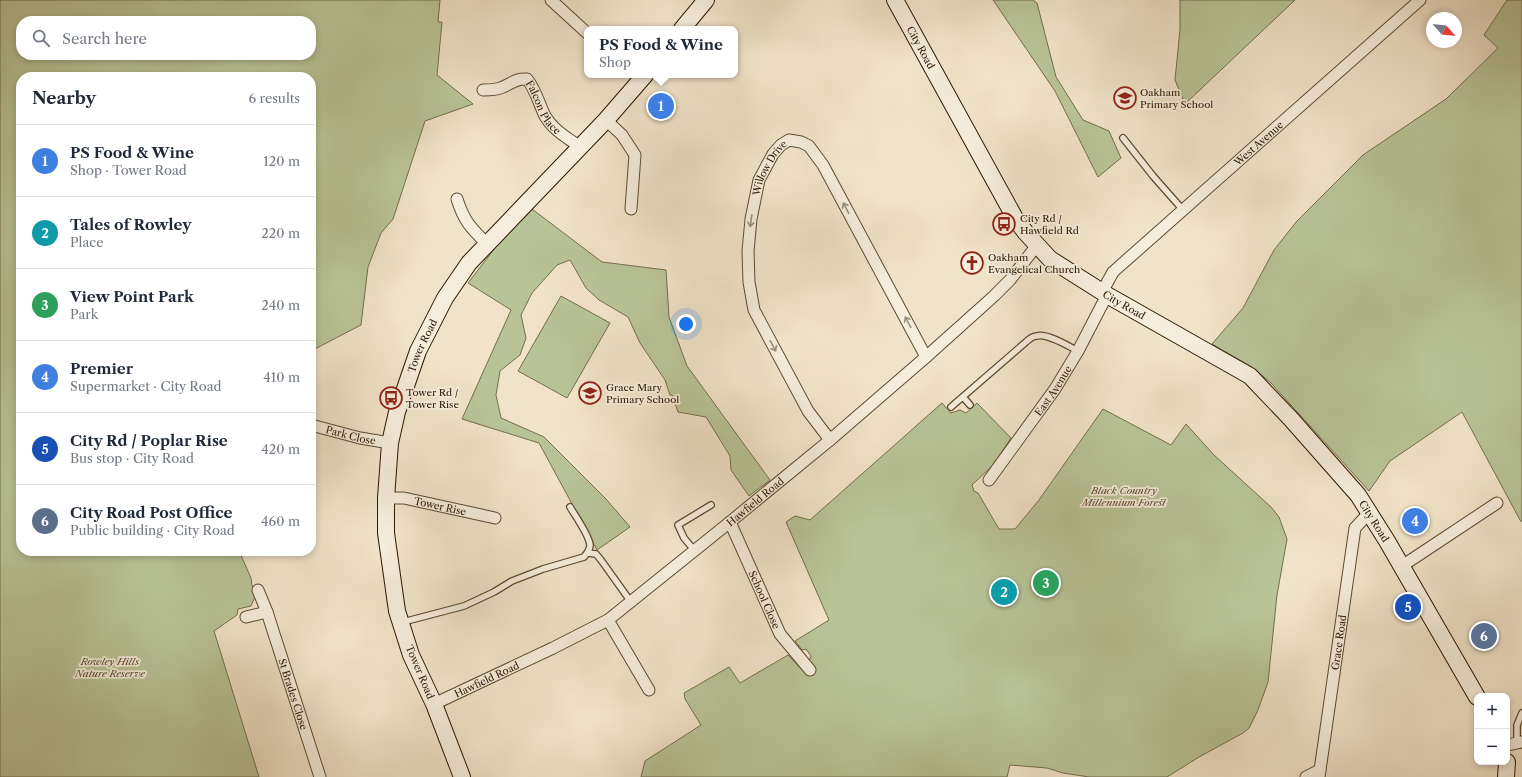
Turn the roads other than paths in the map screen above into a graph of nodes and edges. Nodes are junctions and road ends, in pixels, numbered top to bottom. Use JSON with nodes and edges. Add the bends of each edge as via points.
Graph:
{"nodes":[{"id":1,"x":551,"y":0,"type":"edge"},
{"id":2,"x":567,"y":0,"type":"edge"},
{"id":3,"x":706,"y":0,"type":"edge"},
{"id":4,"x":895,"y":0,"type":"edge"},
{"id":5,"x":1420,"y":0,"type":"edge"},
{"id":6,"x":560,"y":9,"type":"junction"},
{"id":7,"x":684,"y":26,"type":"edge"},
{"id":8,"x":584,"y":30,"type":"edge"},
{"id":9,"x":639,"y":78,"type":"edge"},
{"id":10,"x":483,"y":90,"type":"dead end"},
{"id":11,"x":606,"y":120,"type":"junction"},
{"id":12,"x":1123,"y":138,"type":"dead end"},
{"id":13,"x":580,"y":147,"type":"junction"},
{"id":14,"x":457,"y":199,"type":"dead end"},
{"id":15,"x":631,"y":209,"type":"dead end"},
{"id":16,"x":1183,"y":210,"type":"junction"},
{"id":17,"x":486,"y":243,"type":"junction"},
{"id":18,"x":1037,"y":246,"type":"junction"},
{"id":19,"x":1104,"y":293,"type":"junction"},
{"id":20,"x":1078,"y":351,"type":"junction"},
{"id":21,"x":926,"y":356,"type":"junction"},
{"id":22,"x":963,"y":397,"type":"junction"},
{"id":23,"x":970,"y":405,"type":"dead end"},
{"id":24,"x":952,"y":407,"type":"dead end"},
{"id":25,"x":316,"y":426,"type":"edge"},
{"id":26,"x":830,"y":440,"type":"junction"},
{"id":27,"x":390,"y":443,"type":"junction"},
{"id":28,"x":989,"y":480,"type":"dead end"},
{"id":29,"x":386,"y":498,"type":"junction"},
{"id":30,"x":1497,"y":503,"type":"dead end"},
{"id":31,"x":711,"y":505,"type":"dead end"},
{"id":32,"x":570,"y":507,"type":"dead end"},
{"id":33,"x":1369,"y":513,"type":"junction"},
{"id":34,"x":494,"y":518,"type":"dead end"},
{"id":35,"x":730,"y":522,"type":"junction"},
{"id":36,"x":695,"y":551,"type":"junction"},
{"id":37,"x":588,"y":553,"type":"junction"},
{"id":38,"x":1402,"y":566,"type":"junction"},
{"id":39,"x":258,"y":590,"type":"dead end"},
{"id":40,"x":631,"y":602,"type":"junction"},
{"id":41,"x":267,"y":612,"type":"junction"},
{"id":42,"x":246,"y":618,"type":"dead end"},
{"id":43,"x":608,"y":620,"type":"junction"},
{"id":44,"x":401,"y":622,"type":"junction"},
{"id":45,"x":810,"y":670,"type":"dead end"},
{"id":46,"x":649,"y":690,"type":"dead end"},
{"id":47,"x":1474,"y":693,"type":"edge"},
{"id":48,"x":434,"y":704,"type":"junction"},
{"id":49,"x":1522,"y":713,"type":"edge"},
{"id":50,"x":1515,"y":743,"type":"edge"},
{"id":51,"x":1507,"y":765,"type":"edge"},
{"id":52,"x":1320,"y":773,"type":"edge"},
{"id":53,"x":320,"y":777,"type":"edge"},
{"id":54,"x":462,"y":777,"type":"edge"},
{"id":55,"x":1306,"y":777,"type":"edge"},
{"id":56,"x":1506,"y":777,"type":"edge"}],
"edges":[{"from":1,"to":6,"type":"street"},
{"from":2,"to":6,"type":"street"},
{"from":3,"to":7,"type":"street"},
{"from":4,"to":18,"type":"street","name":"City Road","via":[[1016,220]]},
{"from":5,"to":16,"type":"street","name":"West Avenue"},
{"from":6,"to":8,"type":"street"},
{"from":9,"to":11,"type":"street","name":"Tower Road"},
{"from":10,"to":13,"type":"street","name":"Falcon Place","via":[[501,88],[520,78],[527,79],[532,84],[546,117],[555,128]]},
{"from":11,"to":13,"type":"street","name":"Tower Road"},
{"from":11,"to":15,"type":"street","via":[[622,135],[635,155]]},
{"from":12,"to":16,"type":"lane"},
{"from":13,"to":17,"type":"street","name":"Tower Road"},
{"from":14,"to":17,"type":"street","via":[[469,226]]},
{"from":16,"to":19,"type":"street","name":"West Avenue","via":[[1113,272]]},
{"from":17,"to":27,"type":"street","name":"Tower Road","via":[[469,262],[445,298],[418,351],[397,412]]},
{"from":18,"to":19,"type":"street","name":"City Road","via":[[1050,259]]},
{"from":18,"to":21,"type":"street","name":"Hawfield Road","via":[[994,296]]},
{"from":19,"to":20,"type":"street","name":"East Avenue"},
{"from":19,"to":33,"type":"street","name":"City Road","via":[[1250,376],[1358,495]]},
{"from":20,"to":22,"type":"lane","via":[[1049,337],[1035,336]]},
{"from":20,"to":28,"type":"street","name":"East Avenue","via":[[1055,389]]},
{"from":21,"to":26,"type":"street","name":"Hawfield Road"},
{"from":21,"to":26,"type":"street","name":"Willow Drive","one_way":true,"via":[[823,165],[809,146],[801,142],[789,140],[781,145],[759,180],[748,252],[749,282],[754,310],[808,411]]},
{"from":22,"to":23,"type":"lane"},
{"from":22,"to":24,"type":"lane"},
{"from":25,"to":27,"type":"street","name":"Park Close"},
{"from":26,"to":35,"type":"street","name":"Hawfield Road"},
{"from":27,"to":29,"type":"street","name":"Tower Road"},
{"from":29,"to":34,"type":"street","name":"Tower Rise","via":[[404,498]]},
{"from":29,"to":44,"type":"street","name":"Tower Road","via":[[386,533],[397,611]]},
{"from":30,"to":38,"type":"street"},
{"from":31,"to":36,"type":"lane","via":[[678,525],[684,538]]},
{"from":32,"to":37,"type":"lane","via":[[587,538],[590,546]]},
{"from":33,"to":38,"type":"street","name":"City Road"},
{"from":33,"to":52,"type":"street","name":"Grace Road","via":[[1355,528]]},
{"from":35,"to":36,"type":"street","name":"Hawfield Road"},
{"from":35,"to":45,"type":"street","name":"School Close","via":[[780,634]]},
{"from":36,"to":40,"type":"street","name":"Hawfield Road"},
{"from":37,"to":40,"type":"lane","via":[[596,554]]},
{"from":37,"to":44,"type":"lane","via":[[584,557],[512,581],[464,606]]},
{"from":38,"to":47,"type":"street","name":"City Road"},
{"from":39,"to":41,"type":"street","name":"St Brades Close"},
{"from":40,"to":43,"type":"street","name":"Hawfield Road"},
{"from":41,"to":42,"type":"street"},
{"from":41,"to":53,"type":"street","name":"St Brades Close"},
{"from":43,"to":46,"type":"street"},
{"from":43,"to":48,"type":"street","name":"Hawfield Road"},
{"from":44,"to":48,"type":"street","name":"Tower Road","via":[[411,655]]},
{"from":48,"to":54,"type":"street","name":"Tower Road"},
{"from":49,"to":50,"type":"lane"},
{"from":51,"to":56,"type":"street"},
{"from":52,"to":55,"type":"street"}]}
